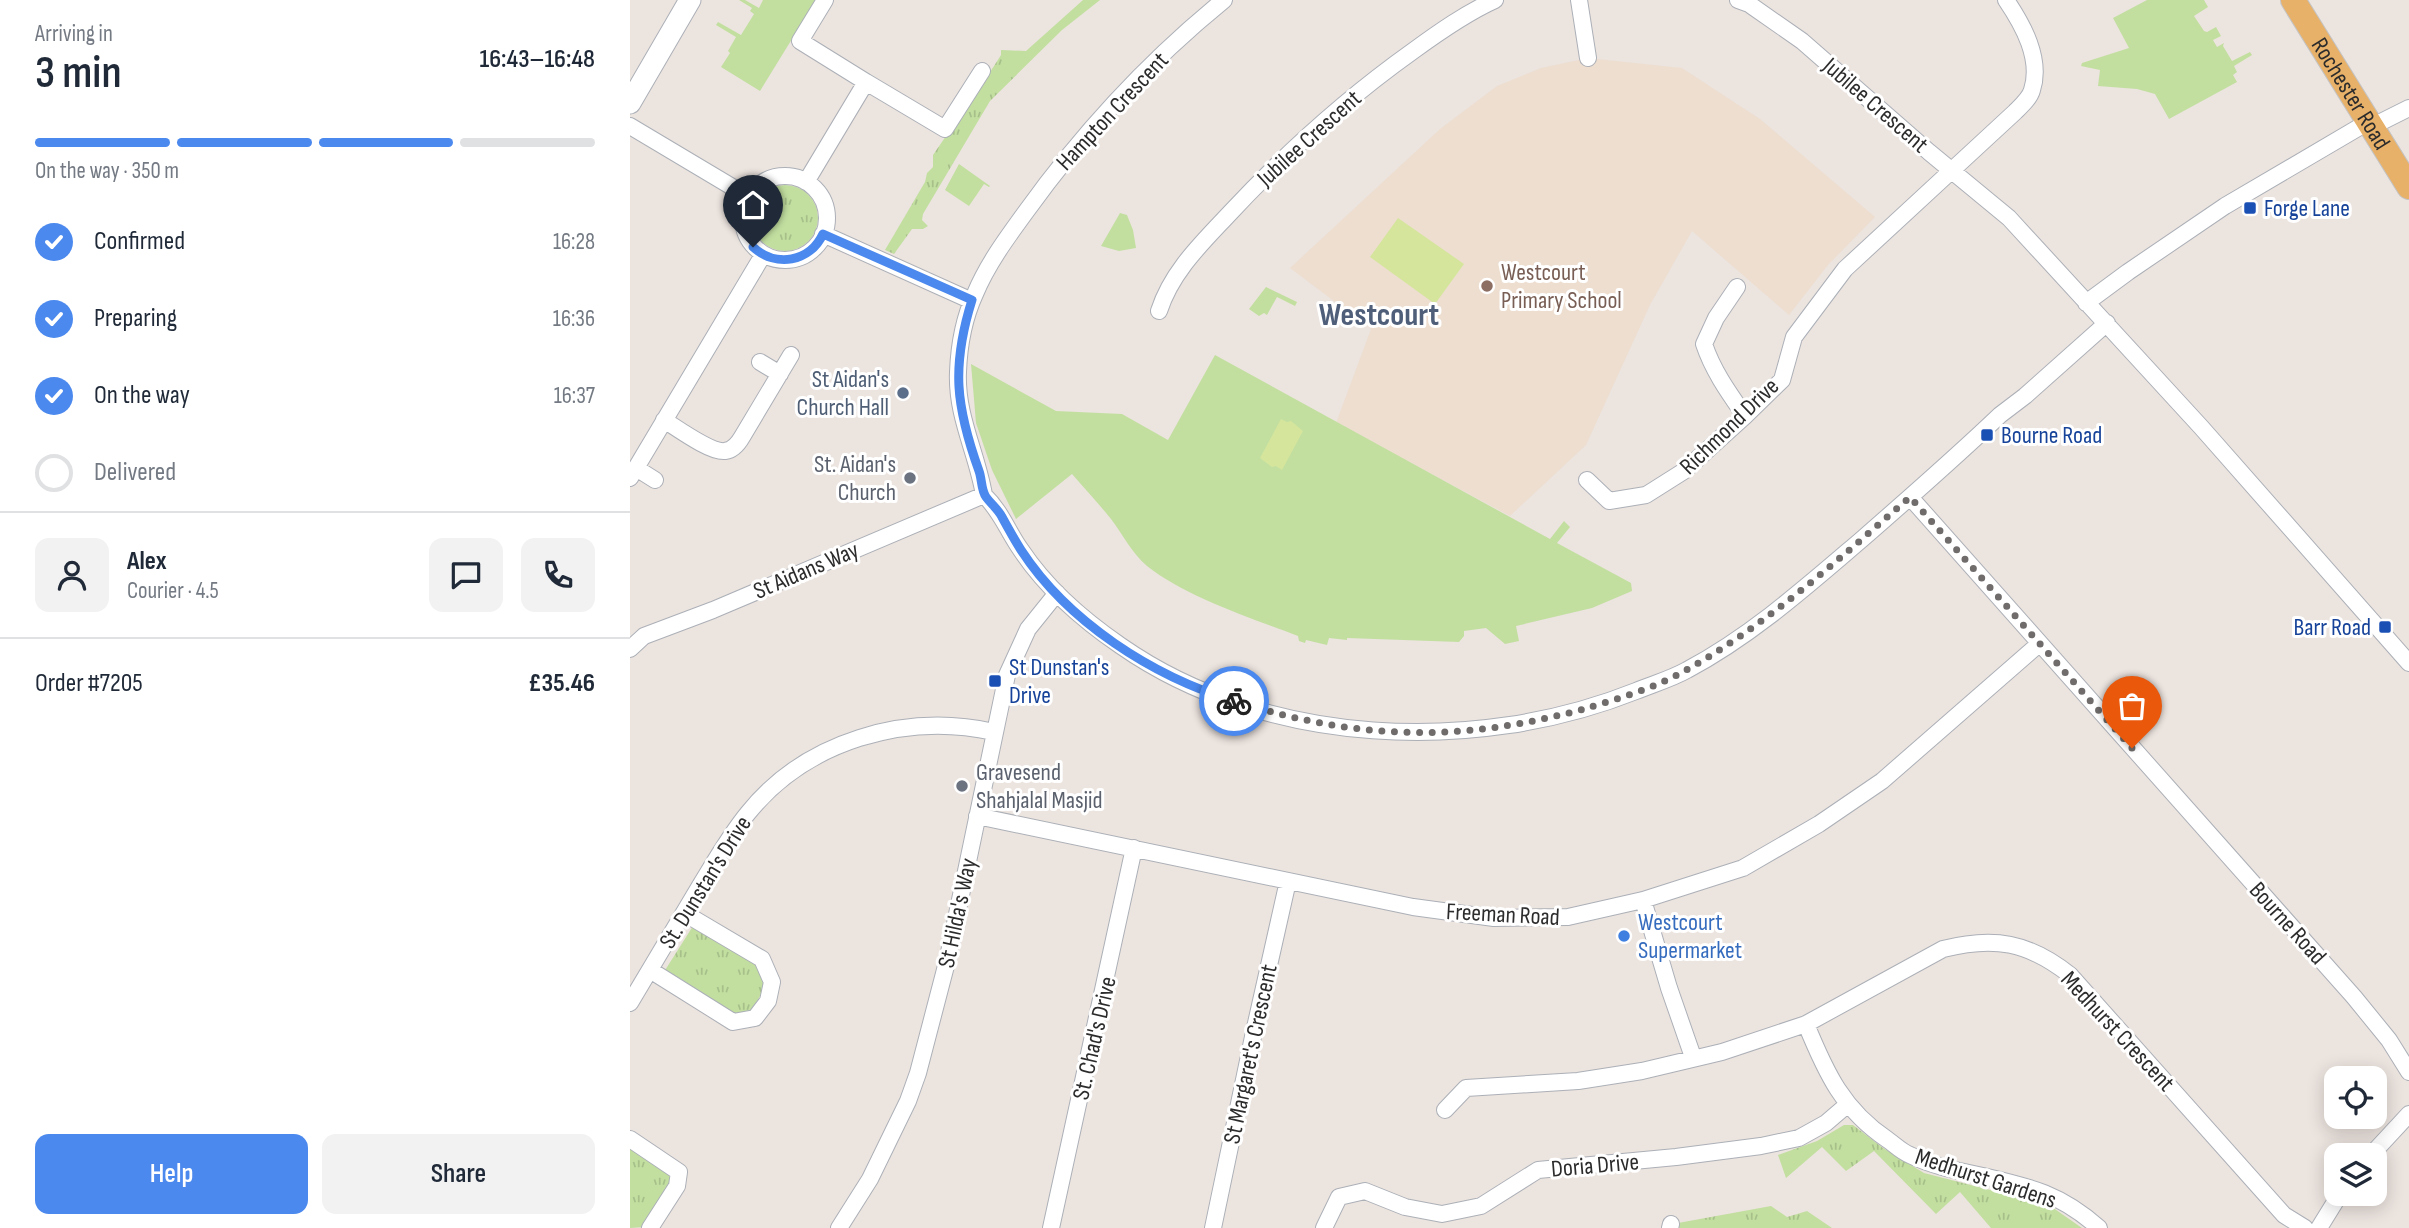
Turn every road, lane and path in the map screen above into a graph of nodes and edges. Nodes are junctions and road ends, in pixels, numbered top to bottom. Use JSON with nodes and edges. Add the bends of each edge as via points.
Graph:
{"nodes":[{"id":1,"x":690,"y":0,"type":"edge"},
{"id":2,"x":825,"y":0,"type":"edge"},
{"id":3,"x":1224,"y":0,"type":"edge"},
{"id":4,"x":1494,"y":0,"type":"edge"},
{"id":5,"x":1579,"y":0,"type":"edge"},
{"id":6,"x":1738,"y":0,"type":"edge"},
{"id":7,"x":2006,"y":0,"type":"edge"},
{"id":8,"x":2293,"y":0,"type":"edge"},
{"id":9,"x":1588,"y":58,"type":"dead end"},
{"id":10,"x":982,"y":71,"type":"dead end"},
{"id":11,"x":866,"y":82,"type":"junction"},
{"id":12,"x":630,"y":103,"type":"edge"},
{"id":13,"x":2409,"y":108,"type":"edge"},
{"id":14,"x":2369,"y":125,"type":"junction"},
{"id":15,"x":630,"y":126,"type":"edge"},
{"id":16,"x":1952,"y":170,"type":"junction"},
{"id":17,"x":806,"y":182,"type":"junction"},
{"id":18,"x":2409,"y":187,"type":"edge"},
{"id":19,"x":749,"y":197,"type":"junction"},
{"id":20,"x":823,"y":234,"type":"junction"},
{"id":21,"x":763,"y":255,"type":"junction"},
{"id":22,"x":1737,"y":287,"type":"dead end"},
{"id":23,"x":972,"y":300,"type":"junction"},
{"id":24,"x":2086,"y":303,"type":"junction"},
{"id":25,"x":1158,"y":311,"type":"dead end"},
{"id":26,"x":2107,"y":323,"type":"junction"},
{"id":27,"x":791,"y":355,"type":"dead end"},
{"id":28,"x":760,"y":362,"type":"dead end"},
{"id":29,"x":780,"y":374,"type":"junction"},
{"id":30,"x":1745,"y":416,"type":"junction"},
{"id":31,"x":664,"y":420,"type":"junction"},
{"id":32,"x":633,"y":473,"type":"edge"},
{"id":33,"x":655,"y":480,"type":"dead end"},
{"id":34,"x":1587,"y":480,"type":"dead end"},
{"id":35,"x":984,"y":495,"type":"junction"},
{"id":36,"x":1910,"y":497,"type":"junction"},
{"id":37,"x":1057,"y":593,"type":"junction"},
{"id":38,"x":2039,"y":644,"type":"junction"},
{"id":39,"x":630,"y":649,"type":"edge"},
{"id":40,"x":2409,"y":663,"type":"edge"},
{"id":41,"x":993,"y":732,"type":"junction"},
{"id":42,"x":977,"y":816,"type":"junction"},
{"id":43,"x":1134,"y":848,"type":"junction"},
{"id":44,"x":1288,"y":881,"type":"junction"},
{"id":45,"x":1643,"y":900,"type":"junction"},
{"id":46,"x":684,"y":913,"type":"junction"},
{"id":47,"x":650,"y":970,"type":"junction"},
{"id":48,"x":630,"y":1003,"type":"edge"},
{"id":49,"x":1806,"y":1024,"type":"junction"},
{"id":50,"x":1693,"y":1057,"type":"junction"},
{"id":51,"x":2409,"y":1072,"type":"edge"},
{"id":52,"x":1846,"y":1105,"type":"junction"},
{"id":53,"x":1445,"y":1110,"type":"dead end"},
{"id":54,"x":2409,"y":1114,"type":"edge"},
{"id":55,"x":630,"y":1139,"type":"edge"},
{"id":56,"x":2382,"y":1143,"type":"edge"},
{"id":57,"x":2333,"y":1206,"type":"edge"},
{"id":58,"x":650,"y":1228,"type":"edge"},
{"id":59,"x":839,"y":1228,"type":"edge"},
{"id":60,"x":1051,"y":1228,"type":"edge"},
{"id":61,"x":1213,"y":1228,"type":"edge"},
{"id":62,"x":1324,"y":1228,"type":"edge"},
{"id":63,"x":2099,"y":1228,"type":"edge"},
{"id":64,"x":2305,"y":1228,"type":"edge"},
{"id":65,"x":2319,"y":1228,"type":"edge"}],
"edges":[{"from":1,"to":12,"type":"street"},
{"from":2,"to":11,"type":"street","via":[[800,41]]},
{"from":3,"to":23,"type":"street","name":"Hampton Crescent","via":[[1111,108],[1051,178],[985,272]]},
{"from":4,"to":25,"type":"street","name":"Jubilee Crescent","via":[[1396,63],[1277,164],[1178,272]]},
{"from":5,"to":9,"type":"street"},
{"from":6,"to":16,"type":"street","name":"Jubilee Crescent","via":[[1802,41]]},
{"from":7,"to":16,"type":"street","via":[[2022,23],[2036,67],[2032,92]]},
{"from":8,"to":14,"type":"main road","name":"Rochester Road"},
{"from":10,"to":11,"type":"street","via":[[945,129]]},
{"from":11,"to":17,"type":"street"},
{"from":13,"to":14,"type":"street"},
{"from":14,"to":18,"type":"main road","name":"Rochester Road"},
{"from":14,"to":24,"type":"street","via":[[2225,206]]},
{"from":15,"to":19,"type":"street"},
{"from":16,"to":24,"type":"street","name":"Jubilee Crescent","via":[[2009,218]]},
{"from":16,"to":30,"type":"street","name":"Richmond Drive","via":[[1845,269],[1794,337],[1782,380]]},
{"from":17,"to":19,"type":"street","via":[[777,178],[760,185]]},
{"from":17,"to":20,"type":"street","via":[[824,203]]},
{"from":19,"to":21,"type":"street","via":[[743,227],[752,246]]},
{"from":20,"to":21,"type":"street","via":[[813,250],[799,258],[780,260]]},
{"from":20,"to":23,"type":"street"},
{"from":21,"to":31,"type":"street"},
{"from":22,"to":30,"type":"street","via":[[1704,344],[1722,383]]},
{"from":23,"to":35,"type":"street","name":"Hampton Crescent","via":[[959,352],[958,391]]},
{"from":24,"to":26,"type":"street"},
{"from":26,"to":36,"type":"street"},
{"from":26,"to":40,"type":"street"},
{"from":27,"to":29,"type":"street"},
{"from":28,"to":29,"type":"street"},
{"from":29,"to":31,"type":"street","via":[[742,437],[729,450],[715,450]]},
{"from":30,"to":34,"type":"street","name":"Richmond Drive","via":[[1685,471],[1646,495],[1609,500]]},
{"from":31,"to":32,"type":"street"},
{"from":32,"to":33,"type":"street"},
{"from":35,"to":37,"type":"street","via":[[1021,551]]},
{"from":35,"to":39,"type":"street","name":"St Aidans Way","via":[[644,636]]},
{"from":36,"to":37,"type":"street","via":[[1777,610],[1685,671],[1611,701],[1530,723],[1479,731],[1404,733],[1344,728],[1226,699],[1137,657]]},
{"from":36,"to":38,"type":"street","name":"Bourne Road"},
{"from":37,"to":41,"type":"street","name":"St Hilda's Way","via":[[1017,649]]},
{"from":38,"to":45,"type":"street","name":"Freeman Road","via":[[1882,781],[1819,824],[1743,868]]},
{"from":38,"to":51,"type":"street","name":"Bourne Road","via":[[2354,997]]},
{"from":41,"to":42,"type":"street","name":"St Hilda's Way"},
{"from":41,"to":46,"type":"street","name":"St. Dunstan's Drive","via":[[948,725],[897,728],[856,739],[811,759],[748,812]]},
{"from":42,"to":43,"type":"street","name":"Freeman Road"},
{"from":42,"to":59,"type":"street","name":"St Hilda's Way","via":[[918,1073],[870,1179]]},
{"from":43,"to":44,"type":"street","name":"Freeman Road"},
{"from":43,"to":60,"type":"street","name":"St. Chad's Drive"},
{"from":44,"to":45,"type":"street","name":"Freeman Road","via":[[1494,918],[1568,917]]},
{"from":44,"to":61,"type":"street","name":"St Margaret's Crescent"},
{"from":45,"to":50,"type":"street"},
{"from":46,"to":47,"type":"street","name":"St. Dunstan's Drive"},
{"from":46,"to":47,"type":"street","via":[[762,959],[772,982],[768,1001],[755,1018],[733,1022]]},
{"from":47,"to":48,"type":"street","name":"St. Dunstan's Drive"},
{"from":49,"to":50,"type":"street","name":"Medhurst Crescent"},
{"from":49,"to":52,"type":"street","name":"Medhurst Gardens","via":[[1825,1071]]},
{"from":49,"to":64,"type":"street","name":"Medhurst Crescent","via":[[1943,950],[1993,942],[2035,952],[2070,975],[2284,1215]]},
{"from":50,"to":53,"type":"street","name":"Medhurst Crescent","via":[[1578,1081],[1466,1088]]},
{"from":52,"to":62,"type":"street","name":"Doria Drive","via":[[1799,1138],[1676,1157],[1538,1170],[1481,1206],[1442,1214],[1365,1191],[1339,1197]]},
{"from":52,"to":63,"type":"street","name":"Medhurst Gardens","via":[[1909,1155],[2051,1195]]},
{"from":54,"to":56,"type":"street"},
{"from":55,"to":58,"type":"street","via":[[679,1172],[677,1186]]},
{"from":57,"to":65,"type":"street"}]}
